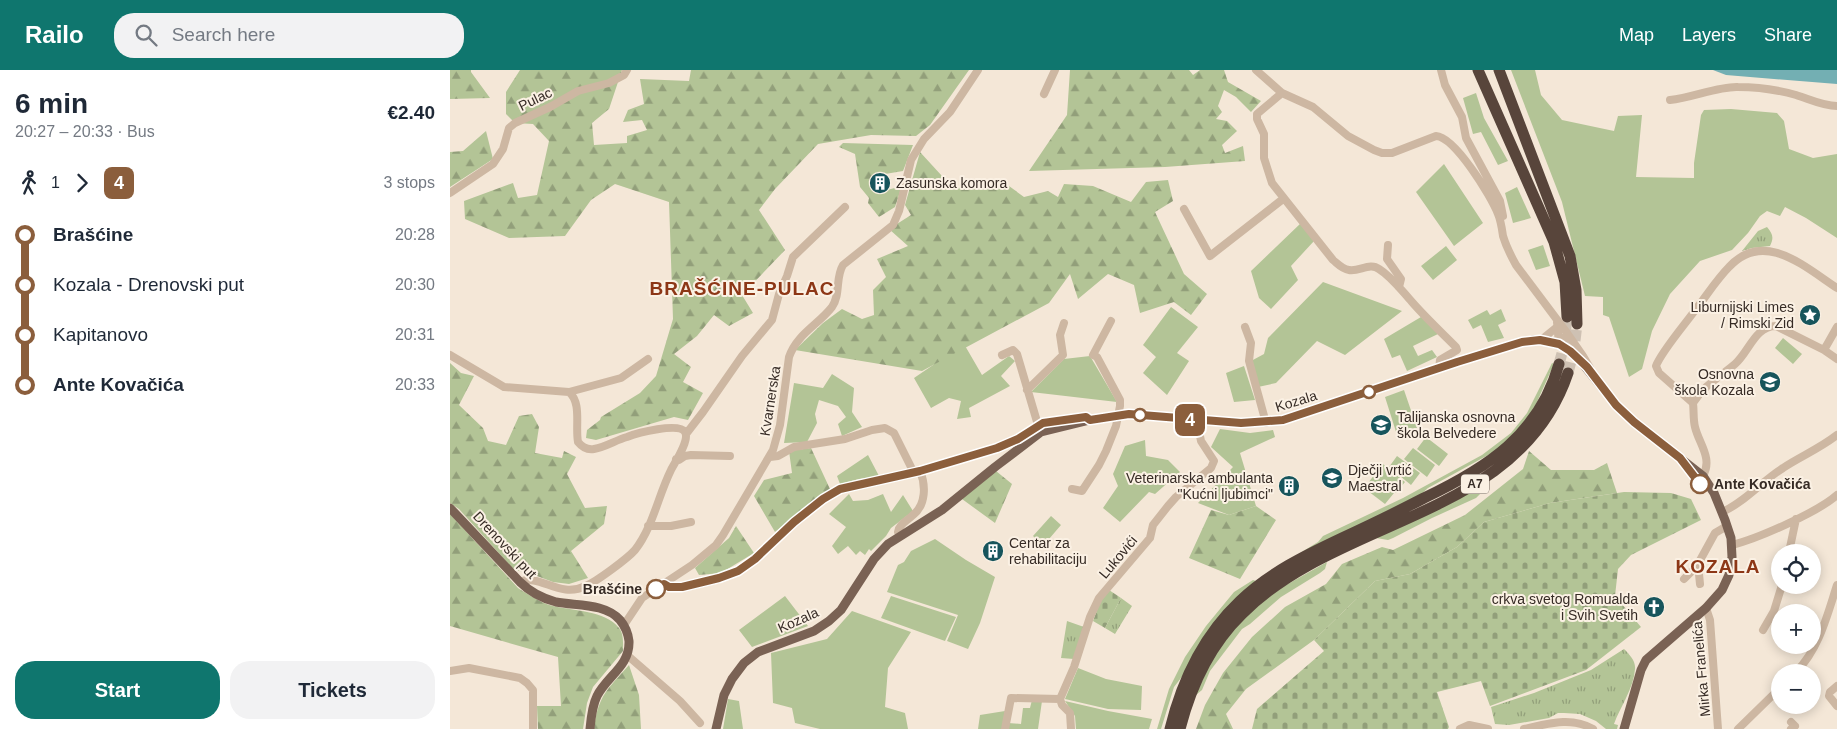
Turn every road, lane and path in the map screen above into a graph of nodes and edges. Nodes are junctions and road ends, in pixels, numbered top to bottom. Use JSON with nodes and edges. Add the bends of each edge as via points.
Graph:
{"nodes":[{"id":1,"x":627,"y":70,"type":"edge"},
{"id":2,"x":978,"y":70,"type":"edge"},
{"id":3,"x":1055,"y":70,"type":"edge"},
{"id":4,"x":1256,"y":70,"type":"edge"},
{"id":5,"x":1441,"y":70,"type":"edge"},
{"id":6,"x":1478,"y":70,"type":"edge"},
{"id":7,"x":1499,"y":70,"type":"edge"},
{"id":8,"x":1282,"y":93,"type":"junction"},
{"id":9,"x":1044,"y":94,"type":"dead end"},
{"id":10,"x":1670,"y":100,"type":"dead end"},
{"id":11,"x":1837,"y":106,"type":"edge"},
{"id":12,"x":450,"y":193,"type":"edge"},
{"id":13,"x":1283,"y":199,"type":"junction"},
{"id":14,"x":844,"y":208,"type":"dead end"},
{"id":15,"x":1184,"y":208,"type":"dead end"},
{"id":16,"x":1501,"y":223,"type":"junction"},
{"id":17,"x":1388,"y":245,"type":"dead end"},
{"id":18,"x":1399,"y":287,"type":"junction"},
{"id":19,"x":1837,"y":288,"type":"edge"},
{"id":20,"x":1111,"y":321,"type":"dead end"},
{"id":21,"x":1560,"y":322,"type":"junction"},
{"id":22,"x":1064,"y":323,"type":"dead end"},
{"id":23,"x":1577,"y":324,"type":"tunnel mouth"},
{"id":24,"x":1837,"y":326,"type":"edge"},
{"id":25,"x":1245,"y":327,"type":"dead end"},
{"id":26,"x":1567,"y":334,"type":"junction"},
{"id":27,"x":1540,"y":340,"type":"junction"},
{"id":28,"x":1559,"y":344,"type":"junction"},
{"id":29,"x":1824,"y":350,"type":"junction"},
{"id":30,"x":450,"y":355,"type":"edge"},
{"id":31,"x":1002,"y":355,"type":"dead end"},
{"id":32,"x":648,"y":359,"type":"dead end"},
{"id":33,"x":1837,"y":359,"type":"edge"},
{"id":34,"x":1559,"y":364,"type":"tunnel mouth"},
{"id":35,"x":1439,"y":370,"type":"junction"},
{"id":36,"x":1568,"y":373,"type":"tunnel mouth"},
{"id":37,"x":1593,"y":374,"type":"junction"},
{"id":38,"x":1027,"y":390,"type":"junction"},
{"id":39,"x":569,"y":392,"type":"junction"},
{"id":40,"x":1693,"y":403,"type":"junction"},
{"id":41,"x":1118,"y":415,"type":"junction"},
{"id":42,"x":1090,"y":420,"type":"junction"},
{"id":43,"x":1197,"y":421,"type":"junction"},
{"id":44,"x":1266,"y":423,"type":"junction"},
{"id":45,"x":1038,"y":425,"type":"junction"},
{"id":46,"x":686,"y":434,"type":"junction"},
{"id":47,"x":1837,"y":435,"type":"edge"},
{"id":48,"x":730,"y":456,"type":"dead end"},
{"id":49,"x":770,"y":457,"type":"junction"},
{"id":50,"x":676,"y":459,"type":"junction"},
{"id":51,"x":917,"y":472,"type":"junction"},
{"id":52,"x":1703,"y":476,"type":"junction"},
{"id":53,"x":1072,"y":489,"type":"dead end"},
{"id":54,"x":1837,"y":495,"type":"edge"},
{"id":55,"x":450,"y":508,"type":"edge"},
{"id":56,"x":1722,"y":512,"type":"junction"},
{"id":57,"x":1796,"y":519,"type":"junction"},
{"id":58,"x":690,"y":522,"type":"dead end"},
{"id":59,"x":648,"y":526,"type":"junction"},
{"id":60,"x":1727,"y":526,"type":"junction"},
{"id":61,"x":900,"y":536,"type":"junction"},
{"id":62,"x":1791,"y":544,"type":"edge"},
{"id":63,"x":1732,"y":545,"type":"junction"},
{"id":64,"x":1697,"y":566,"type":"junction"},
{"id":65,"x":1684,"y":579,"type":"dead end"},
{"id":66,"x":520,"y":582,"type":"junction"},
{"id":67,"x":664,"y":584,"type":"junction"},
{"id":68,"x":1700,"y":584,"type":"dead end"},
{"id":69,"x":1837,"y":585,"type":"edge"},
{"id":70,"x":1779,"y":594,"type":"edge"},
{"id":71,"x":1706,"y":608,"type":"junction"},
{"id":72,"x":624,"y":625,"type":"junction"},
{"id":73,"x":1762,"y":630,"type":"dead end"},
{"id":74,"x":627,"y":655,"type":"junction"},
{"id":75,"x":1803,"y":664,"type":"edge"},
{"id":76,"x":450,"y":671,"type":"edge"},
{"id":77,"x":1837,"y":686,"type":"edge"},
{"id":78,"x":1771,"y":697,"type":"edge"},
{"id":79,"x":1060,"y":699,"type":"junction"},
{"id":80,"x":1837,"y":706,"type":"edge"},
{"id":81,"x":700,"y":722,"type":"dead end"},
{"id":82,"x":533,"y":729,"type":"edge"},
{"id":83,"x":590,"y":729,"type":"edge"},
{"id":84,"x":716,"y":729,"type":"edge"},
{"id":85,"x":1005,"y":729,"type":"edge"},
{"id":86,"x":1071,"y":729,"type":"edge"},
{"id":87,"x":1170,"y":729,"type":"edge"},
{"id":88,"x":1180,"y":729,"type":"edge"},
{"id":89,"x":1460,"y":729,"type":"edge"},
{"id":90,"x":1488,"y":729,"type":"edge"},
{"id":91,"x":1524,"y":729,"type":"edge"},
{"id":92,"x":1592,"y":729,"type":"edge"},
{"id":93,"x":1624,"y":729,"type":"edge"},
{"id":94,"x":1718,"y":729,"type":"edge"},
{"id":95,"x":1738,"y":729,"type":"edge"}],
"edges":[{"from":1,"to":12,"type":"street","name":"Pulac","via":[[609,83],[578,91],[515,123],[509,128],[503,149],[493,164]]},
{"from":2,"to":49,"type":"street","name":"Kvarnerska","via":[[950,112],[924,139],[911,160],[894,223],[843,265],[832,307],[794,346],[778,435]]},
{"from":3,"to":9,"type":"street"},
{"from":4,"to":8,"type":"street"},
{"from":5,"to":16,"type":"street","via":[[1462,117],[1466,138],[1500,201]]},
{"from":6,"to":21,"type":"highway","via":[[1556,249],[1565,282]]},
{"from":7,"to":23,"type":"highway","via":[[1570,256]]},
{"from":8,"to":13,"type":"street","via":[[1260,111],[1257,119],[1264,134],[1264,158],[1272,183]]},
{"from":8,"to":16,"type":"street","via":[[1313,107],[1348,136],[1382,153],[1396,152],[1431,136],[1440,136],[1466,162],[1490,198]]},
{"from":10,"to":11,"type":"street","via":[[1740,87],[1794,95]]},
{"from":13,"to":15,"type":"street","via":[[1210,256]]},
{"from":13,"to":18,"type":"street","via":[[1341,267],[1349,270],[1378,268]]},
{"from":14,"to":46,"type":"street","via":[[793,257],[772,320]]},
{"from":16,"to":21,"type":"street","via":[[1516,265]]},
{"from":17,"to":18,"type":"street","via":[[1387,259],[1401,279]]},
{"from":18,"to":35,"type":"street","via":[[1456,347],[1455,353],[1440,360]]},
{"from":19,"to":40,"type":"street","via":[[1778,252],[1758,251],[1728,267],[1656,366],[1659,373]]},
{"from":20,"to":41,"type":"street","via":[[1093,355],[1120,400]]},
{"from":21,"to":26,"type":"street"},
{"from":21,"to":27,"type":"street"},
{"from":21,"to":28,"type":"street"},
{"from":22,"to":38,"type":"street","via":[[1060,335],[1063,355]]},
{"from":24,"to":29,"type":"street"},
{"from":25,"to":44,"type":"street","via":[[1251,343],[1249,361]]},
{"from":26,"to":28,"type":"street"},
{"from":26,"to":37,"type":"street"},
{"from":27,"to":28,"type":"main road","name":"Kozala"},
{"from":27,"to":35,"type":"main road","name":"Kozala","via":[[1522,342]]},
{"from":28,"to":37,"type":"main road","name":"Kozala"},
{"from":29,"to":33,"type":"street"},
{"from":29,"to":40,"type":"street","via":[[1772,326],[1758,334],[1738,361],[1705,386]]},
{"from":30,"to":39,"type":"street","via":[[504,387]]},
{"from":31,"to":38,"type":"street","via":[[1013,350],[1017,354]]},
{"from":32,"to":39,"type":"street","via":[[621,378]]},
{"from":34,"to":87,"type":"highway","number":"A7","via":[[1550,389],[1529,424],[1490,463],[1448,487],[1307,555],[1268,578],[1240,600],[1218,624],[1198,655],[1184,682]]},
{"from":35,"to":44,"type":"main road","name":"Kozala"},
{"from":36,"to":88,"type":"highway","number":"A7","via":[[1541,426],[1514,457],[1492,474],[1302,569],[1251,605],[1232,624],[1208,657],[1190,695]]},
{"from":37,"to":52,"type":"main road","name":"Kozala","via":[[1616,405],[1634,422]]},
{"from":38,"to":45,"type":"street"},
{"from":39,"to":46,"type":"street","via":[[576,403],[576,435],[581,445],[593,449],[673,426]]},
{"from":40,"to":52,"type":"street","via":[[1696,429],[1706,456]]},
{"from":41,"to":42,"type":"main road","name":"Kozala"},
{"from":41,"to":43,"type":"main road","name":"Kozala"},
{"from":41,"to":53,"type":"street","via":[[1100,465],[1082,491]]},
{"from":42,"to":45,"type":"street","via":[[1080,417]]},
{"from":42,"to":61,"type":"main road","name":"Kozala","via":[[1052,428],[1037,435],[942,510]]},
{"from":43,"to":44,"type":"main road","name":"Kozala"},
{"from":43,"to":79,"type":"street","name":"Lukovići","via":[[1201,441],[1214,461],[1211,468],[1168,506],[1153,525],[1150,538],[1100,598]]},
{"from":45,"to":51,"type":"street","via":[[1005,446]]},
{"from":46,"to":50,"type":"street"},
{"from":47,"to":56,"type":"street","via":[[1782,468],[1736,505]]},
{"from":48,"to":50,"type":"street","via":[[687,455]]},
{"from":49,"to":51,"type":"street","via":[[794,447],[845,439],[885,428],[894,433]]},
{"from":49,"to":67,"type":"street","name":"Kvarnerska","via":[[723,535],[703,556]]},
{"from":50,"to":59,"type":"street"},
{"from":51,"to":61,"type":"street","name":"Kozala","via":[[925,484],[924,493],[917,512],[898,527]]},
{"from":51,"to":67,"type":"street","via":[[849,486],[831,494],[738,571],[682,587]]},
{"from":52,"to":56,"type":"main road"},
{"from":54,"to":57,"type":"street"},
{"from":55,"to":66,"type":"main road","name":"Drenovski put"},
{"from":56,"to":60,"type":"main road"},
{"from":57,"to":62,"type":"street"},
{"from":57,"to":63,"type":"street"},
{"from":58,"to":59,"type":"street"},
{"from":59,"to":66,"type":"street","via":[[632,553],[585,586],[564,590],[532,580]]},
{"from":60,"to":63,"type":"main road"},
{"from":60,"to":64,"type":"street","via":[[1714,533]]},
{"from":61,"to":84,"type":"main road","name":"Kozala","via":[[874,559],[829,621],[814,631],[758,652],[744,663],[724,695]]},
{"from":63,"to":71,"type":"main road","via":[[1726,581]]},
{"from":64,"to":65,"type":"street"},
{"from":64,"to":68,"type":"street"},
{"from":66,"to":72,"type":"main road","name":"Drenovski put","via":[[532,593],[551,600],[608,611]]},
{"from":67,"to":72,"type":"street","name":"Kvarnerska","via":[[638,602]]},
{"from":69,"to":75,"type":"street","via":[[1814,647]]},
{"from":70,"to":73,"type":"street","via":[[1774,611]]},
{"from":71,"to":93,"type":"main road","via":[[1646,660]]},
{"from":71,"to":94,"type":"street","name":"Mirka Franelića","via":[[1710,620]]},
{"from":72,"to":74,"type":"main road","via":[[629,643]]},
{"from":74,"to":81,"type":"street"},
{"from":74,"to":83,"type":"main road","via":[[597,696]]},
{"from":76,"to":82,"type":"street","via":[[468,668],[524,680],[533,690]]},
{"from":77,"to":80,"type":"street","via":[[1829,696]]},
{"from":78,"to":95,"type":"street"},
{"from":79,"to":85,"type":"street","via":[[1011,698]]},
{"from":79,"to":86,"type":"street","via":[[1070,713]]},
{"from":89,"to":90,"type":"street","via":[[1468,725]]},
{"from":91,"to":92,"type":"street","via":[[1568,722],[1585,724]]}]}
